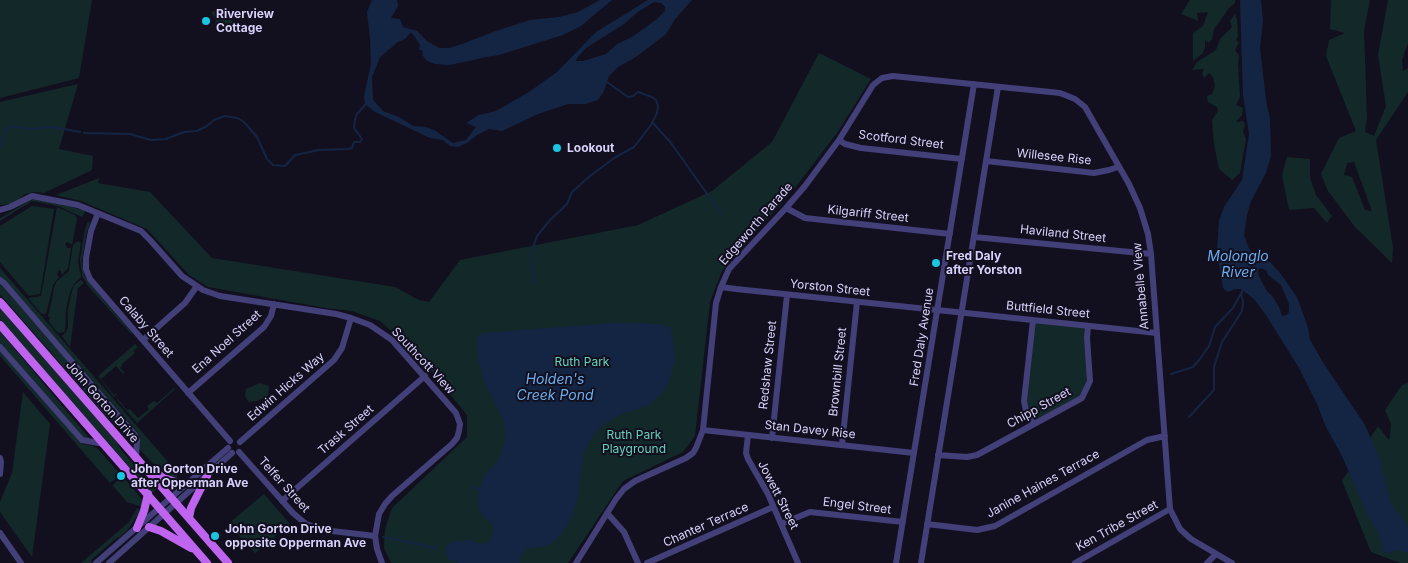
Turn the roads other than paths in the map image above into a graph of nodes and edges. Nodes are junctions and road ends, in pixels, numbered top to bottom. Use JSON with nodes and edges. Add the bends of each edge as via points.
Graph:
{"nodes":[{"id":1,"x":974,"y":84,"type":"junction"},
{"id":2,"x":998,"y":87,"type":"junction"},
{"id":3,"x":839,"y":140,"type":"junction"},
{"id":4,"x":962,"y":159,"type":"junction"},
{"id":5,"x":986,"y":161,"type":"junction"},
{"id":6,"x":1118,"y":167,"type":"junction"},
{"id":7,"x":786,"y":208,"type":"junction"},
{"id":8,"x":0,"y":210,"type":"edge"},
{"id":9,"x":98,"y":213,"type":"junction"},
{"id":10,"x":950,"y":234,"type":"junction"},
{"id":11,"x":974,"y":236,"type":"junction"},
{"id":12,"x":1151,"y":254,"type":"junction"},
{"id":13,"x":0,"y":280,"type":"edge"},
{"id":14,"x":197,"y":286,"type":"junction"},
{"id":15,"x":720,"y":286,"type":"junction"},
{"id":16,"x":787,"y":295,"type":"junction"},
{"id":17,"x":0,"y":302,"type":"edge"},
{"id":18,"x":857,"y":302,"type":"junction"},
{"id":19,"x":274,"y":304,"type":"junction"},
{"id":20,"x":937,"y":310,"type":"junction"},
{"id":21,"x":961,"y":313,"type":"junction"},
{"id":22,"x":351,"y":318,"type":"junction"},
{"id":23,"x":1032,"y":320,"type":"junction"},
{"id":24,"x":0,"y":325,"type":"edge"},
{"id":25,"x":1088,"y":326,"type":"junction"},
{"id":26,"x":1157,"y":333,"type":"junction"},
{"id":27,"x":143,"y":340,"type":"junction"},
{"id":28,"x":0,"y":347,"type":"edge"},
{"id":29,"x":425,"y":376,"type":"junction"},
{"id":30,"x":188,"y":393,"type":"junction"},
{"id":31,"x":1034,"y":424,"type":"junction"},
{"id":32,"x":703,"y":430,"type":"junction"},
{"id":33,"x":748,"y":435,"type":"junction"},
{"id":34,"x":1164,"y":436,"type":"junction"},
{"id":35,"x":772,"y":438,"type":"junction"},
{"id":36,"x":104,"y":444,"type":"junction"},
{"id":37,"x":842,"y":445,"type":"junction"},
{"id":38,"x":233,"y":449,"type":"junction"},
{"id":39,"x":914,"y":452,"type":"junction"},
{"id":40,"x":938,"y":455,"type":"junction"},
{"id":41,"x":0,"y":458,"type":"edge"},
{"id":42,"x":136,"y":458,"type":"junction"},
{"id":43,"x":143,"y":466,"type":"junction"},
{"id":44,"x":0,"y":474,"type":"edge"},
{"id":45,"x":207,"y":476,"type":"junction"},
{"id":46,"x":188,"y":484,"type":"junction"},
{"id":47,"x":148,"y":494,"type":"junction"},
{"id":48,"x":173,"y":500,"type":"junction"},
{"id":49,"x":282,"y":501,"type":"junction"},
{"id":50,"x":773,"y":507,"type":"junction"},
{"id":51,"x":1170,"y":509,"type":"junction"},
{"id":52,"x":162,"y":511,"type":"junction"},
{"id":53,"x":607,"y":514,"type":"junction"},
{"id":54,"x":189,"y":518,"type":"junction"},
{"id":55,"x":903,"y":522,"type":"junction"},
{"id":56,"x":781,"y":524,"type":"junction"},
{"id":57,"x":927,"y":524,"type":"junction"},
{"id":58,"x":149,"y":527,"type":"junction"},
{"id":59,"x":137,"y":528,"type":"junction"},
{"id":60,"x":0,"y":533,"type":"edge"},
{"id":61,"x":375,"y":536,"type":"junction"},
{"id":62,"x":195,"y":550,"type":"junction"},
{"id":63,"x":1216,"y":554,"type":"junction"},
{"id":64,"x":21,"y":563,"type":"edge"},
{"id":65,"x":96,"y":563,"type":"edge"},
{"id":66,"x":109,"y":563,"type":"edge"},
{"id":67,"x":207,"y":563,"type":"edge"},
{"id":68,"x":228,"y":563,"type":"edge"},
{"id":69,"x":382,"y":563,"type":"edge"},
{"id":70,"x":576,"y":563,"type":"edge"},
{"id":71,"x":638,"y":563,"type":"edge"},
{"id":72,"x":647,"y":563,"type":"edge"},
{"id":73,"x":798,"y":563,"type":"edge"},
{"id":74,"x":896,"y":563,"type":"edge"},
{"id":75,"x":921,"y":563,"type":"edge"},
{"id":76,"x":1074,"y":563,"type":"edge"},
{"id":77,"x":1207,"y":563,"type":"edge"},
{"id":78,"x":1232,"y":563,"type":"edge"}],
"edges":[{"from":1,"to":2,"type":"street","name":"Annabelle View"},
{"from":1,"to":3,"type":"street","name":"Edgeworth Parade","via":[[893,76],[882,78],[867,93]]},
{"from":1,"to":4,"type":"street","name":"Fred Daly Avenue"},
{"from":2,"to":5,"type":"street"},
{"from":2,"to":6,"type":"street","name":"Annabelle View","via":[[1060,93],[1075,99],[1085,107]]},
{"from":3,"to":4,"type":"street","name":"Scotford Street","via":[[861,148]]},
{"from":3,"to":7,"type":"street","name":"Edgeworth Parade"},
{"from":4,"to":10,"type":"street","name":"Fred Daly Avenue"},
{"from":5,"to":6,"type":"street","name":"Willesee Rise","via":[[1094,173]]},
{"from":5,"to":11,"type":"street"},
{"from":6,"to":12,"type":"street","name":"Annabelle View","via":[[1140,208]]},
{"from":7,"to":10,"type":"street","name":"Kilgariff Street","via":[[805,218]]},
{"from":7,"to":15,"type":"street","name":"Edgeworth Parade","via":[[729,269]]},
{"from":8,"to":9,"type":"street","name":"Southcott View","via":[[35,196],[71,203]]},
{"from":9,"to":14,"type":"street","name":"Southcott View","via":[[140,231]]},
{"from":9,"to":27,"type":"street","name":"Calaby Street","via":[[90,233],[86,258],[88,273]]},
{"from":10,"to":20,"type":"street","name":"Fred Daly Avenue"},
{"from":11,"to":12,"type":"street","name":"Haviland Street"},
{"from":11,"to":21,"type":"street"},
{"from":12,"to":26,"type":"street","name":"Annabelle View"},
{"from":13,"to":42,"type":"street","via":[[135,435]]},
{"from":14,"to":19,"type":"street","name":"Southcott View","via":[[216,295]]},
{"from":14,"to":27,"type":"street","via":[[185,303]]},
{"from":15,"to":16,"type":"street","name":"Yorston Street"},
{"from":15,"to":32,"type":"street","name":"Edgeworth Parade"},
{"from":16,"to":18,"type":"street","name":"Yorston Street"},
{"from":16,"to":35,"type":"street","name":"Redshaw Street"},
{"from":17,"to":42,"type":"main road","name":"John Gorton Drive"},
{"from":18,"to":20,"type":"street","name":"Yorston Street"},
{"from":18,"to":37,"type":"street","name":"Brownbill Street"},
{"from":19,"to":22,"type":"street","name":"Southcott View"},
{"from":19,"to":30,"type":"street","name":"Ena Noel Street","via":[[264,327]]},
{"from":20,"to":21,"type":"street","name":"Buttfield Street"},
{"from":20,"to":39,"type":"street","name":"Fred Daly Avenue"},
{"from":21,"to":23,"type":"street","name":"Buttfield Street"},
{"from":21,"to":40,"type":"street"},
{"from":22,"to":29,"type":"street","name":"Southcott View","via":[[370,325],[392,340]]},
{"from":22,"to":38,"type":"street","name":"Edwin Hicks Way","via":[[342,348],[334,360],[240,442],[242,446]]},
{"from":23,"to":25,"type":"street","name":"Buttfield Street"},
{"from":23,"to":31,"type":"street","via":[[1024,401]]},
{"from":24,"to":36,"type":"main road"},
{"from":25,"to":26,"type":"street","name":"Buttfield Street"},
{"from":25,"to":31,"type":"street","name":"Chipp Street","via":[[1090,381],[1082,398]]},
{"from":26,"to":34,"type":"street","name":"Annabelle View"},
{"from":27,"to":30,"type":"street","name":"Calaby Street"},
{"from":28,"to":36,"type":"street","via":[[82,440]]},
{"from":29,"to":49,"type":"street","name":"Trask Street"},
{"from":29,"to":61,"type":"street","name":"Southcott View","via":[[456,413],[459,431],[452,444],[385,504],[377,519]]},
{"from":30,"to":38,"type":"street","name":"Calaby Street"},
{"from":31,"to":40,"type":"street","name":"Chipp Street","via":[[977,455],[967,458]]},
{"from":32,"to":33,"type":"street","name":"Stan Davey Rise"},
{"from":32,"to":53,"type":"street","name":"Edgeworth Parade","via":[[692,453],[630,484]]},
{"from":33,"to":35,"type":"street","name":"Stan Davey Rise"},
{"from":33,"to":50,"type":"street","name":"Jowett Street","via":[[748,460]]},
{"from":34,"to":51,"type":"street","name":"Annabelle View"},
{"from":34,"to":57,"type":"street","name":"Janine Haines Terrace","via":[[1146,440],[995,526],[977,530]]},
{"from":35,"to":37,"type":"street","name":"Stan Davey Rise"},
{"from":36,"to":47,"type":"main road"},
{"from":37,"to":39,"type":"street","name":"Stan Davey Rise"},
{"from":38,"to":45,"type":"street"},
{"from":38,"to":46,"type":"street"},
{"from":38,"to":49,"type":"street","name":"Telfer Street"},
{"from":39,"to":55,"type":"street","name":"Fred Daly Avenue"},
{"from":40,"to":57,"type":"street"},
{"from":41,"to":44,"type":"street"},
{"from":42,"to":43,"type":"main road","name":"John Gorton Drive"},
{"from":43,"to":46,"type":"main road","via":[[164,478]]},
{"from":43,"to":48,"type":"main road","name":"John Gorton Drive"},
{"from":45,"to":48,"type":"street"},
{"from":45,"to":54,"type":"main road"},
{"from":46,"to":48,"type":"street"},
{"from":47,"to":52,"type":"main road"},
{"from":47,"to":59,"type":"main road"},
{"from":48,"to":52,"type":"street"},
{"from":48,"to":54,"type":"main road","name":"John Gorton Drive"},
{"from":49,"to":61,"type":"street","name":"Telfer Street","via":[[301,521],[317,529]]},
{"from":50,"to":56,"type":"street","name":"Jowett Street"},
{"from":50,"to":72,"type":"street","name":"Chanter Terrace"},
{"from":51,"to":63,"type":"street","name":"Annabelle View","via":[[1180,529]]},
{"from":51,"to":76,"type":"street","name":"Ken Tribe Street"},
{"from":52,"to":58,"type":"street"},
{"from":52,"to":59,"type":"street"},
{"from":52,"to":62,"type":"main road"},
{"from":53,"to":70,"type":"street","name":"Edgeworth Parade"},
{"from":53,"to":71,"type":"street","via":[[624,532]]},
{"from":54,"to":68,"type":"main road","name":"John Gorton Drive"},
{"from":55,"to":56,"type":"street","name":"Engel Street","via":[[810,512]]},
{"from":55,"to":74,"type":"street","name":"Fred Daly Avenue"},
{"from":56,"to":73,"type":"street","name":"Jowett Street"},
{"from":57,"to":75,"type":"street"},
{"from":58,"to":62,"type":"main road"},
{"from":58,"to":66,"type":"street"},
{"from":59,"to":65,"type":"street"},
{"from":60,"to":64,"type":"street"},
{"from":61,"to":69,"type":"street","name":"Southcott View"},
{"from":62,"to":67,"type":"main road"},
{"from":63,"to":77,"type":"street"},
{"from":63,"to":78,"type":"street","name":"Annabelle View"}]}
